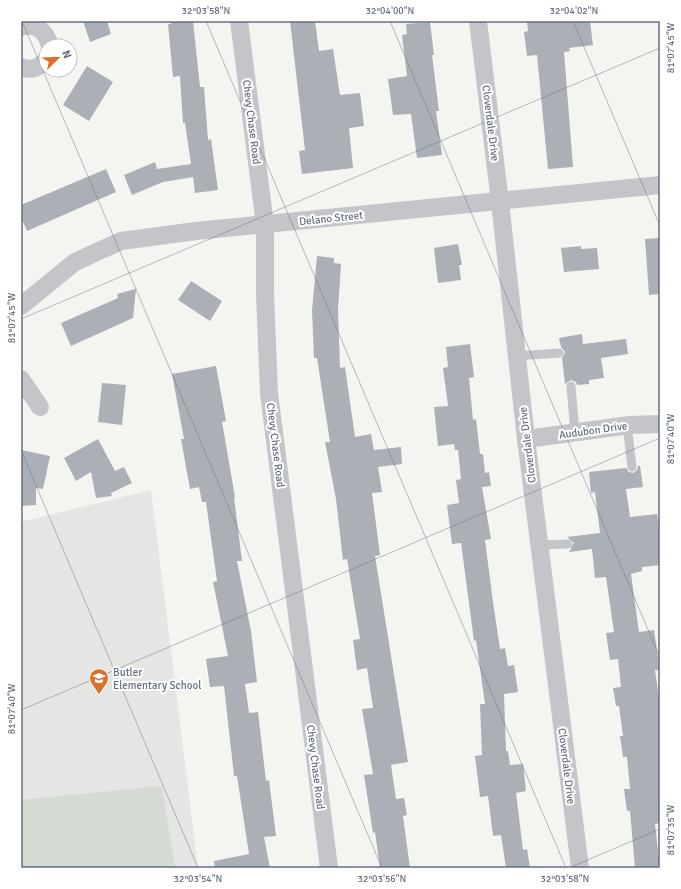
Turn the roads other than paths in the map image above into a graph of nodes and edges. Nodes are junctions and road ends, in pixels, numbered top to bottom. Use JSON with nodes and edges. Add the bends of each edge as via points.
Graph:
{"nodes":[{"id":1,"x":239,"y":21,"type":"edge"},
{"id":2,"x":478,"y":21,"type":"edge"},
{"id":3,"x":21,"y":27,"type":"edge"},
{"id":4,"x":47,"y":38,"type":"edge"},
{"id":5,"x":21,"y":67,"type":"edge"},
{"id":6,"x":38,"y":68,"type":"edge"},
{"id":7,"x":660,"y":185,"type":"edge"},
{"id":8,"x":500,"y":202,"type":"junction"},
{"id":9,"x":265,"y":225,"type":"junction"},
{"id":10,"x":21,"y":306,"type":"edge"},
{"id":11,"x":559,"y":353,"type":"dead end"},
{"id":12,"x":517,"y":356,"type":"junction"},
{"id":13,"x":21,"y":379,"type":"edge"},
{"id":14,"x":571,"y":386,"type":"dead end"},
{"id":15,"x":40,"y":407,"type":"dead end"},
{"id":16,"x":660,"y":424,"type":"edge"},
{"id":17,"x":627,"y":425,"type":"junction"},
{"id":18,"x":575,"y":432,"type":"junction"},
{"id":19,"x":526,"y":439,"type":"junction"},
{"id":20,"x":632,"y":467,"type":"dead end"},
{"id":21,"x":568,"y":544,"type":"dead end"},
{"id":22,"x":539,"y":545,"type":"junction"},
{"id":23,"x":329,"y":868,"type":"edge"},
{"id":24,"x":580,"y":868,"type":"edge"}],
"edges":[{"from":1,"to":9,"type":"street","name":"Chevy Chase Road"},
{"from":2,"to":8,"type":"street","name":"Cloverdale Drive"},
{"from":3,"to":4,"type":"street","via":[[29,25],[39,28]]},
{"from":5,"to":6,"type":"street","via":[[29,70]]},
{"from":7,"to":8,"type":"street","name":"Delano Street"},
{"from":8,"to":9,"type":"street","name":"Delano Street"},
{"from":8,"to":12,"type":"street","name":"Cloverdale Drive"},
{"from":9,"to":10,"type":"street","name":"Delano Street","via":[[121,241],[75,262]]},
{"from":9,"to":23,"type":"street","name":"Chevy Chase Road","via":[[269,393]]},
{"from":11,"to":12,"type":"lane"},
{"from":12,"to":19,"type":"street","name":"Cloverdale Drive"},
{"from":13,"to":15,"type":"street"},
{"from":14,"to":18,"type":"lane"},
{"from":16,"to":17,"type":"street","name":"Audubon Drive"},
{"from":17,"to":18,"type":"street","name":"Audubon Drive"},
{"from":17,"to":20,"type":"lane"},
{"from":18,"to":19,"type":"street","name":"Audubon Drive"},
{"from":19,"to":22,"type":"street","name":"Cloverdale Drive"},
{"from":21,"to":22,"type":"lane"},
{"from":22,"to":24,"type":"street","name":"Cloverdale Drive"}]}
